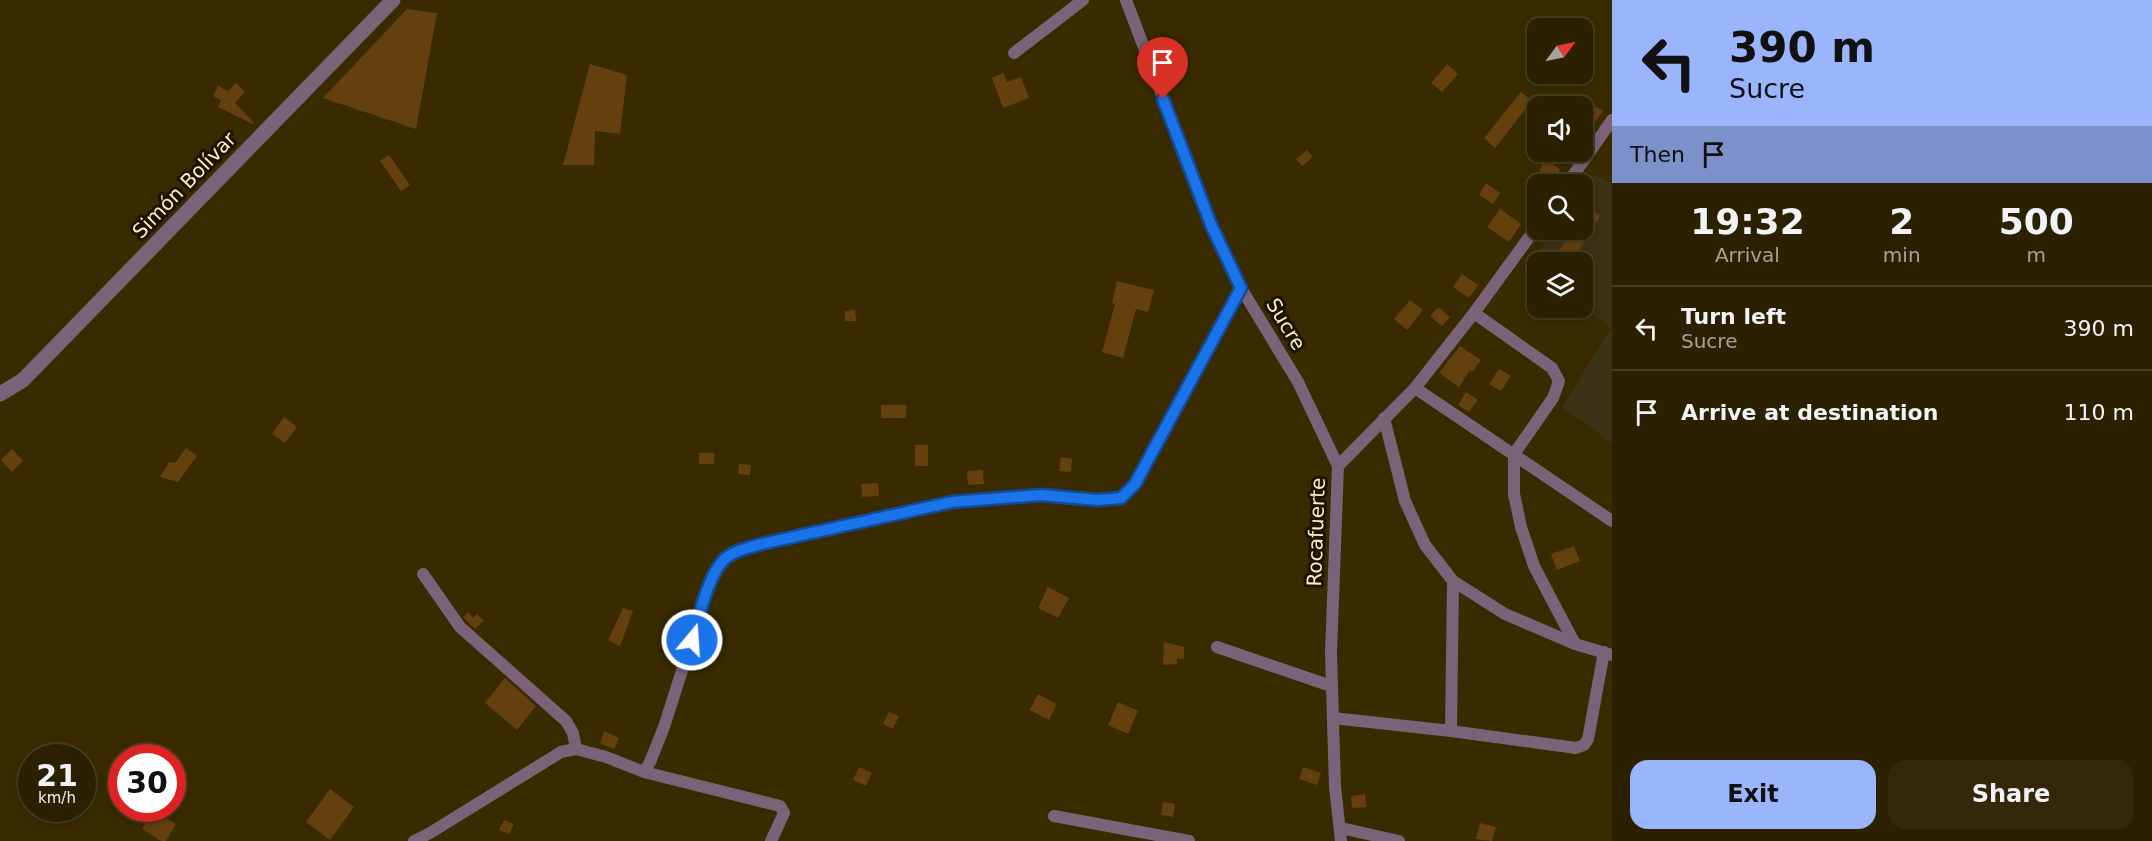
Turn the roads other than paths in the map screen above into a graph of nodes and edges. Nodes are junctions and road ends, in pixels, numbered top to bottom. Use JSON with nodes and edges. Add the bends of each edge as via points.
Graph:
{"nodes":[{"id":1,"x":393,"y":0,"type":"edge"},
{"id":2,"x":1083,"y":0,"type":"edge"},
{"id":3,"x":1126,"y":0,"type":"edge"},
{"id":4,"x":1014,"y":53,"type":"dead end"},
{"id":5,"x":1612,"y":120,"type":"edge"},
{"id":6,"x":1574,"y":174,"type":"edge"},
{"id":7,"x":1527,"y":240,"type":"edge"},
{"id":8,"x":1241,"y":288,"type":"junction"},
{"id":9,"x":1474,"y":313,"type":"junction"},
{"id":10,"x":1415,"y":388,"type":"junction"},
{"id":11,"x":0,"y":394,"type":"edge"},
{"id":12,"x":1384,"y":418,"type":"junction"},
{"id":13,"x":1514,"y":454,"type":"junction"},
{"id":14,"x":1338,"y":466,"type":"junction"},
{"id":15,"x":1612,"y":521,"type":"edge"},
{"id":16,"x":423,"y":574,"type":"dead end"},
{"id":17,"x":1453,"y":581,"type":"junction"},
{"id":18,"x":1575,"y":644,"type":"junction"},
{"id":19,"x":1217,"y":647,"type":"dead end"},
{"id":20,"x":1608,"y":653,"type":"edge"},
{"id":21,"x":1331,"y":686,"type":"junction"},
{"id":22,"x":1333,"y":718,"type":"junction"},
{"id":23,"x":1451,"y":731,"type":"junction"},
{"id":24,"x":576,"y":749,"type":"junction"},
{"id":25,"x":644,"y":772,"type":"junction"},
{"id":26,"x":1054,"y":816,"type":"dead end"},
{"id":27,"x":1341,"y":828,"type":"junction"},
{"id":28,"x":414,"y":841,"type":"edge"},
{"id":29,"x":771,"y":841,"type":"edge"},
{"id":30,"x":1189,"y":841,"type":"edge"},
{"id":31,"x":1341,"y":841,"type":"edge"},
{"id":32,"x":1399,"y":841,"type":"edge"}],
"edges":[{"from":1,"to":11,"type":"street","name":"Simón Bolívar","via":[[23,380]]},
{"from":2,"to":4,"type":"street"},
{"from":3,"to":8,"type":"street","name":"Sucre","via":[[1212,227]]},
{"from":5,"to":6,"type":"street"},
{"from":7,"to":9,"type":"street","name":"Rocafuerte"},
{"from":8,"to":14,"type":"street","name":"Sucre","via":[[1298,382]]},
{"from":8,"to":25,"type":"street","via":[[1135,484],[1121,498],[1041,495],[952,502],[757,545],[729,555],[712,576],[664,726]]},
{"from":9,"to":10,"type":"street","name":"Rocafuerte"},
{"from":9,"to":13,"type":"street","via":[[1552,368],[1559,381],[1553,398]]},
{"from":10,"to":12,"type":"street","name":"Rocafuerte"},
{"from":10,"to":13,"type":"street"},
{"from":12,"to":14,"type":"street","name":"Rocafuerte"},
{"from":12,"to":17,"type":"street","via":[[1405,501],[1425,545]]},
{"from":13,"to":15,"type":"street"},
{"from":13,"to":18,"type":"street","via":[[1514,494],[1521,528],[1534,566]]},
{"from":14,"to":21,"type":"street","name":"Rocafuerte"},
{"from":16,"to":24,"type":"street","via":[[460,627],[566,721]]},
{"from":17,"to":18,"type":"street","via":[[1505,614]]},
{"from":17,"to":23,"type":"street"},
{"from":18,"to":20,"type":"street"},
{"from":19,"to":21,"type":"street"},
{"from":20,"to":23,"type":"street","via":[[1584,745],[1576,748]]},
{"from":21,"to":22,"type":"street","name":"Rocafuerte"},
{"from":22,"to":23,"type":"street"},
{"from":22,"to":27,"type":"street","name":"Rocafuerte","via":[[1335,787]]},
{"from":24,"to":25,"type":"street"},
{"from":24,"to":28,"type":"street","via":[[561,752]]},
{"from":25,"to":29,"type":"street","via":[[780,806],[784,813]]},
{"from":26,"to":30,"type":"street"},
{"from":27,"to":31,"type":"street","name":"Rocafuerte"},
{"from":27,"to":32,"type":"street"}]}
